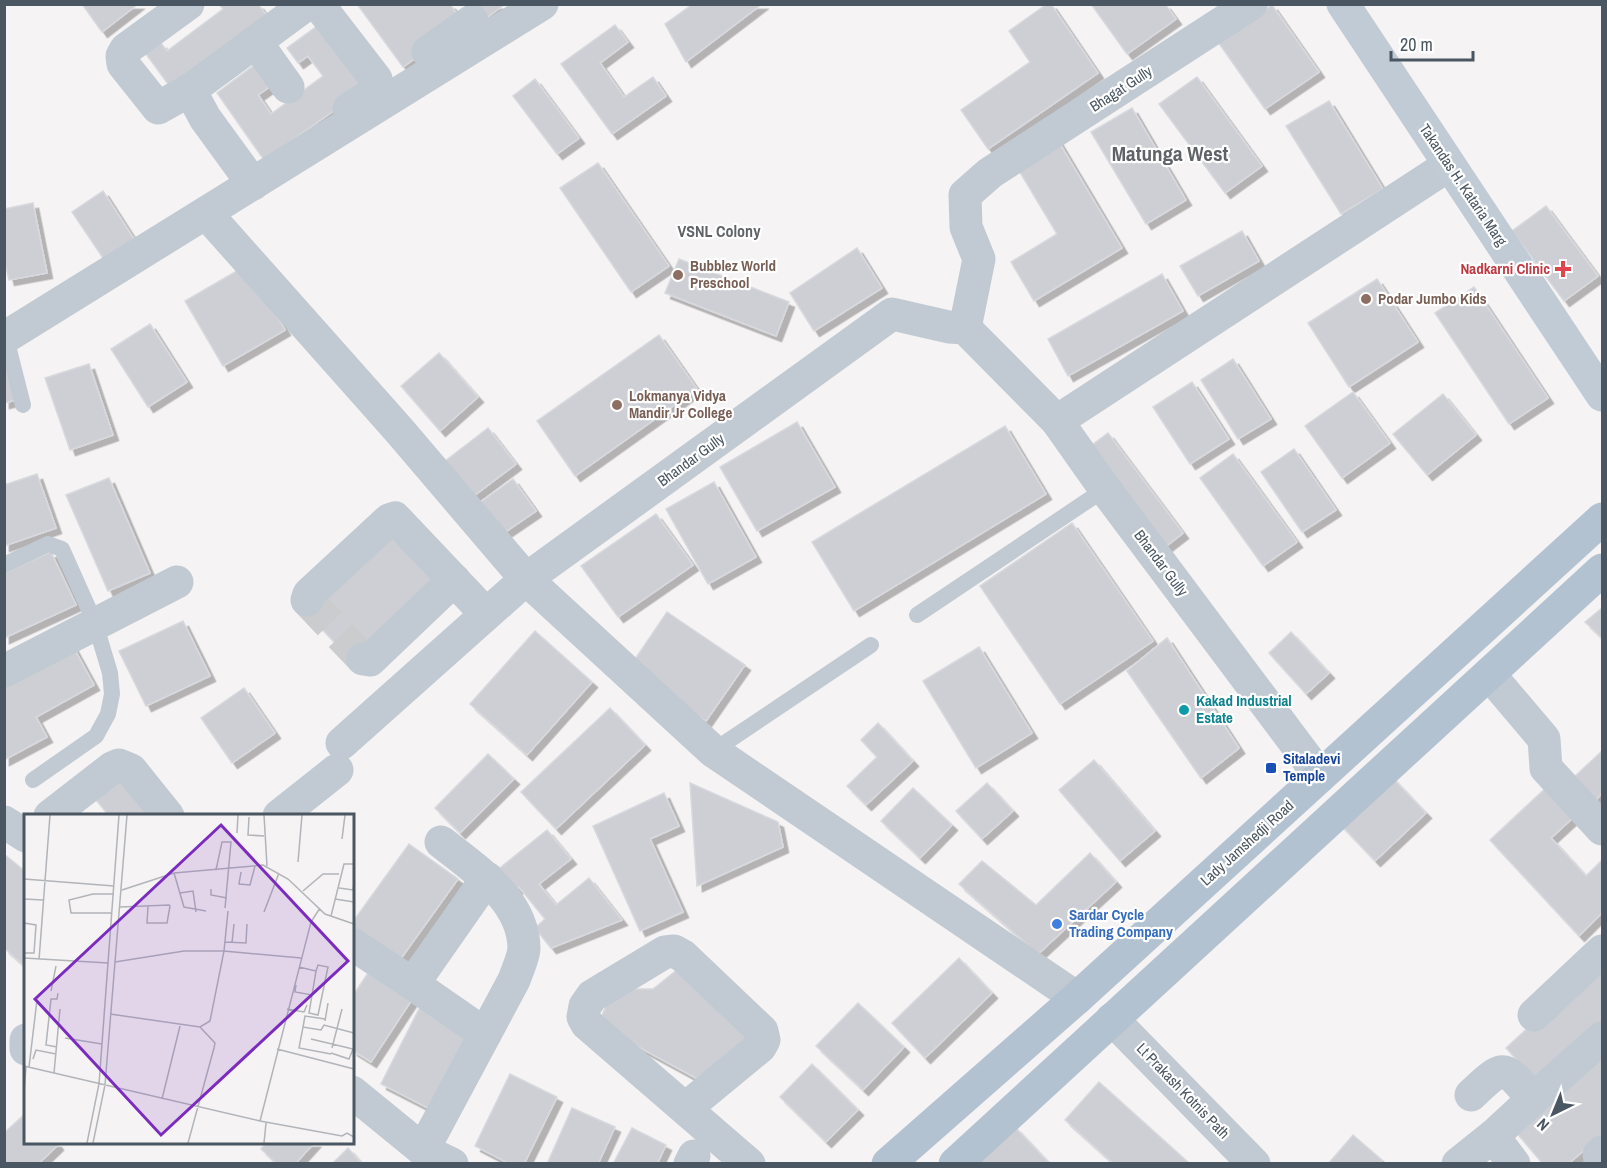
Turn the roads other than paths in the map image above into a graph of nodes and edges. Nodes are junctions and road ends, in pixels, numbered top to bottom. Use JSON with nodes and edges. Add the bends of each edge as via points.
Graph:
{"nodes":[{"id":1,"x":188,"y":4,"type":"edge"},
{"id":2,"x":318,"y":4,"type":"edge"},
{"id":3,"x":348,"y":4,"type":"edge"},
{"id":4,"x":542,"y":4,"type":"edge"},
{"id":5,"x":1251,"y":4,"type":"edge"},
{"id":6,"x":1343,"y":4,"type":"edge"},
{"id":7,"x":287,"y":10,"type":"edge"},
{"id":8,"x":473,"y":22,"type":"edge"},
{"id":9,"x":256,"y":42,"type":"junction"},
{"id":10,"x":400,"y":82,"type":"junction"},
{"id":11,"x":288,"y":87,"type":"dead end"},
{"id":12,"x":190,"y":90,"type":"junction"},
{"id":13,"x":1449,"y":165,"type":"junction"},
{"id":14,"x":248,"y":177,"type":"junction"},
{"id":15,"x":206,"y":213,"type":"junction"},
{"id":16,"x":965,"y":328,"type":"junction"},
{"id":17,"x":5,"y":338,"type":"edge"},
{"id":18,"x":1602,"y":395,"type":"edge"},
{"id":19,"x":23,"y":405,"type":"dead end"},
{"id":20,"x":1057,"y":421,"type":"junction"},
{"id":21,"x":1105,"y":489,"type":"junction"},
{"id":22,"x":1602,"y":519,"type":"edge"},
{"id":23,"x":4,"y":565,"type":"edge"},
{"id":24,"x":1602,"y":570,"type":"edge"},
{"id":25,"x":526,"y":579,"type":"junction"},
{"id":26,"x":454,"y":580,"type":"junction"},
{"id":27,"x":177,"y":582,"type":"dead end"},
{"id":28,"x":307,"y":600,"type":"dead end"},
{"id":29,"x":486,"y":614,"type":"junction"},
{"id":30,"x":917,"y":615,"type":"dead end"},
{"id":31,"x":95,"y":624,"type":"junction"},
{"id":32,"x":871,"y":645,"type":"dead end"},
{"id":33,"x":363,"y":659,"type":"dead end"},
{"id":34,"x":4,"y":671,"type":"edge"},
{"id":35,"x":1489,"y":674,"type":"junction"},
{"id":36,"x":713,"y":751,"type":"junction"},
{"id":37,"x":1320,"y":776,"type":"junction"},
{"id":38,"x":33,"y":780,"type":"dead end"},
{"id":39,"x":288,"y":813,"type":"edge"},
{"id":40,"x":53,"y":814,"type":"edge"},
{"id":41,"x":166,"y":814,"type":"edge"},
{"id":42,"x":1602,"y":829,"type":"edge"},
{"id":43,"x":441,"y":842,"type":"dead end"},
{"id":44,"x":487,"y":878,"type":"junction"},
{"id":45,"x":354,"y":945,"type":"edge"},
{"id":46,"x":1601,"y":956,"type":"edge"},
{"id":47,"x":413,"y":984,"type":"junction"},
{"id":48,"x":1077,"y":998,"type":"junction"},
{"id":49,"x":1534,"y":1015,"type":"dead end"},
{"id":50,"x":1112,"y":1019,"type":"junction"},
{"id":51,"x":485,"y":1034,"type":"junction"},
{"id":52,"x":1602,"y":1038,"type":"edge"},
{"id":53,"x":354,"y":1094,"type":"edge"},
{"id":54,"x":1471,"y":1095,"type":"dead end"},
{"id":55,"x":1533,"y":1100,"type":"junction"},
{"id":56,"x":686,"y":1108,"type":"junction"},
{"id":57,"x":1493,"y":1136,"type":"junction"},
{"id":58,"x":423,"y":1150,"type":"junction"},
{"id":59,"x":452,"y":1164,"type":"edge"},
{"id":60,"x":749,"y":1164,"type":"edge"},
{"id":61,"x":888,"y":1164,"type":"edge"},
{"id":62,"x":955,"y":1164,"type":"edge"},
{"id":63,"x":1254,"y":1164,"type":"edge"},
{"id":64,"x":1458,"y":1164,"type":"edge"},
{"id":65,"x":1514,"y":1164,"type":"edge"}],
"edges":[{"from":1,"to":12,"type":"street","via":[[122,56],[123,64],[158,108]]},
{"from":2,"to":14,"type":"street","via":[[376,79],[376,91],[269,163],[253,164]]},
{"from":3,"to":10,"type":"street"},
{"from":4,"to":8,"type":"street"},
{"from":5,"to":16,"type":"street","name":"Bhagat Gully","via":[[990,173],[965,195],[966,227],[979,259]]},
{"from":6,"to":13,"type":"main road","name":"Takandas H. Kataria Marg"},
{"from":7,"to":9,"type":"street"},
{"from":8,"to":10,"type":"street"},
{"from":9,"to":11,"type":"street"},
{"from":9,"to":12,"type":"street"},
{"from":10,"to":14,"type":"street"},
{"from":12,"to":14,"type":"street"},
{"from":13,"to":18,"type":"main road","name":"Takandas H. Kataria Marg"},
{"from":13,"to":20,"type":"street"},
{"from":14,"to":15,"type":"street"},
{"from":15,"to":17,"type":"street"},
{"from":15,"to":25,"type":"street"},
{"from":16,"to":20,"type":"street","name":"Bhandar Gully"},
{"from":16,"to":25,"type":"street","name":"Bhandar Gully","via":[[892,314]]},
{"from":17,"to":19,"type":"lane"},
{"from":20,"to":21,"type":"street","name":"Bhandar Gully"},
{"from":21,"to":30,"type":"lane"},
{"from":21,"to":37,"type":"street","name":"Bhandar Gully"},
{"from":22,"to":37,"type":"main road","name":"Lady Jamshedji Road"},
{"from":23,"to":31,"type":"lane","via":[[48,544],[62,549]]},
{"from":24,"to":35,"type":"main road"},
{"from":25,"to":29,"type":"street","name":"Bhandar Gully"},
{"from":25,"to":36,"type":"street"},
{"from":26,"to":28,"type":"street","via":[[395,518],[309,594]]},
{"from":26,"to":29,"type":"street"},
{"from":26,"to":33,"type":"street","via":[[370,660]]},
{"from":27,"to":31,"type":"street"},
{"from":29,"to":39,"type":"street","name":"Bhandar Gully"},
{"from":31,"to":34,"type":"street"},
{"from":31,"to":38,"type":"lane","via":[[110,673],[112,694],[108,714],[96,736]]},
{"from":32,"to":36,"type":"lane"},
{"from":35,"to":42,"type":"street","via":[[1544,739],[1546,768]]},
{"from":35,"to":50,"type":"main road"},
{"from":36,"to":48,"type":"street"},
{"from":37,"to":48,"type":"main road","name":"Lady Jamshedji Road"},
{"from":40,"to":41,"type":"street","via":[[119,765],[131,771]]},
{"from":43,"to":44,"type":"street"},
{"from":44,"to":47,"type":"street"},
{"from":44,"to":51,"type":"street","via":[[507,902],[521,928],[524,951],[514,980]]},
{"from":45,"to":47,"type":"street"},
{"from":46,"to":49,"type":"street"},
{"from":47,"to":51,"type":"street"},
{"from":48,"to":61,"type":"main road","name":"Lady Jamshedji Road"},
{"from":50,"to":62,"type":"main road"},
{"from":50,"to":63,"type":"street","name":"Lt Prakash Kotnis Path"},
{"from":51,"to":58,"type":"street"},
{"from":52,"to":55,"type":"street"},
{"from":53,"to":58,"type":"street"},
{"from":54,"to":55,"type":"street","via":[[1495,1072],[1504,1070]]},
{"from":55,"to":57,"type":"street"},
{"from":56,"to":56,"type":"street","via":[[583,1017],[592,996],[665,952],[674,951],[762,1031],[764,1040]]},
{"from":56,"to":60,"type":"street"},
{"from":57,"to":64,"type":"street"},
{"from":57,"to":65,"type":"street"},
{"from":58,"to":59,"type":"street"}]}
